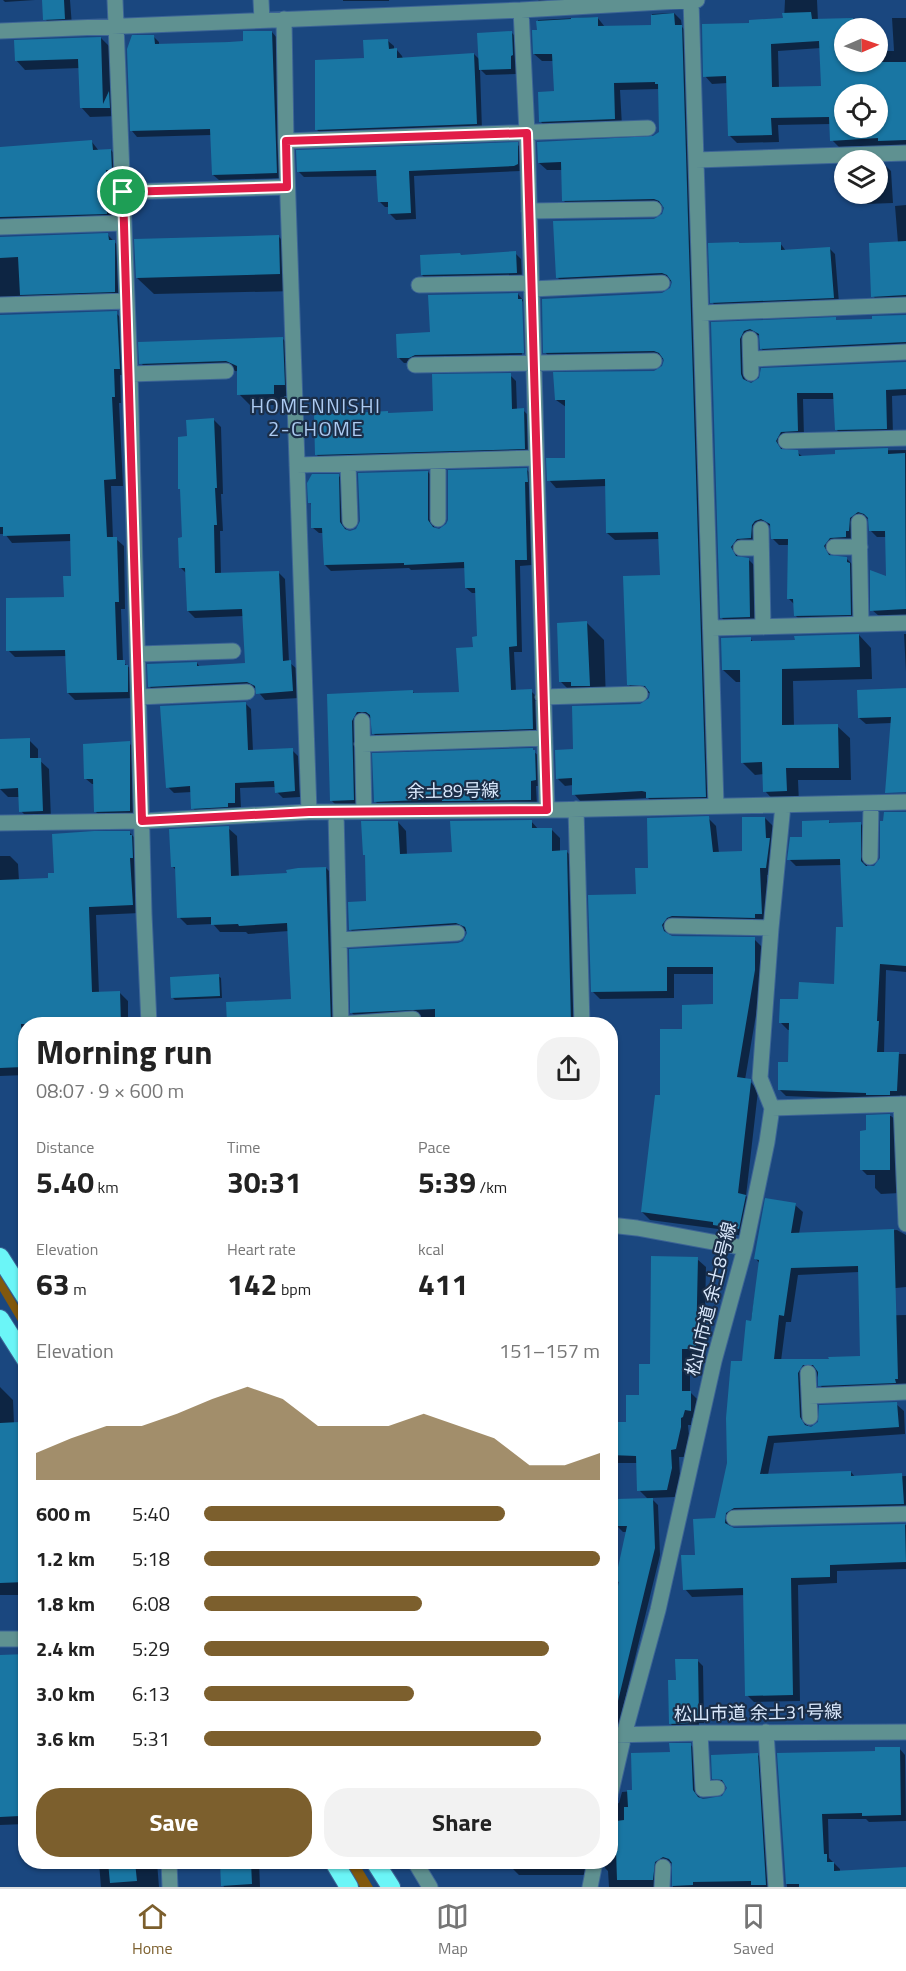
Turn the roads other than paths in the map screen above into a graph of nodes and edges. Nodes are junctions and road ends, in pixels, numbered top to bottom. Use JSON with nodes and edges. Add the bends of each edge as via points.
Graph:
{"nodes":[{"id":1,"x":115,"y":0,"type":"edge"},
{"id":2,"x":261,"y":0,"type":"edge"},
{"id":3,"x":692,"y":0,"type":"edge"},
{"id":4,"x":697,"y":0,"type":"edge"},
{"id":5,"x":518,"y":7,"type":"edge"},
{"id":6,"x":395,"y":8,"type":"edge"},
{"id":7,"x":284,"y":19,"type":"junction"},
{"id":8,"x":262,"y":20,"type":"junction"},
{"id":9,"x":116,"y":25,"type":"junction"},
{"id":10,"x":0,"y":30,"type":"edge"},
{"id":11,"x":648,"y":128,"type":"dead end"},
{"id":12,"x":527,"y":133,"type":"junction"},
{"id":13,"x":286,"y":141,"type":"junction"},
{"id":14,"x":906,"y":153,"type":"edge"},
{"id":15,"x":696,"y":160,"type":"junction"},
{"id":16,"x":287,"y":187,"type":"junction"},
{"id":17,"x":123,"y":192,"type":"junction"},
{"id":18,"x":654,"y":209,"type":"dead end"},
{"id":19,"x":529,"y":211,"type":"junction"},
{"id":20,"x":123,"y":223,"type":"junction"},
{"id":21,"x":0,"y":226,"type":"edge"},
{"id":22,"x":662,"y":283,"type":"dead end"},
{"id":23,"x":419,"y":285,"type":"dead end"},
{"id":24,"x":531,"y":286,"type":"junction"},
{"id":25,"x":127,"y":301,"type":"junction"},
{"id":26,"x":0,"y":305,"type":"edge"},
{"id":27,"x":906,"y":305,"type":"edge"},
{"id":28,"x":701,"y":314,"type":"junction"},
{"id":29,"x":750,"y":339,"type":"dead end"},
{"id":30,"x":906,"y":352,"type":"edge"},
{"id":31,"x":654,"y":361,"type":"dead end"},
{"id":32,"x":533,"y":364,"type":"junction"},
{"id":33,"x":415,"y":365,"type":"dead end"},
{"id":34,"x":226,"y":371,"type":"dead end"},
{"id":35,"x":130,"y":374,"type":"junction"},
{"id":36,"x":906,"y":438,"type":"edge"},
{"id":37,"x":786,"y":441,"type":"dead end"},
{"id":38,"x":536,"y":458,"type":"junction"},
{"id":39,"x":438,"y":461,"type":"junction"},
{"id":40,"x":348,"y":464,"type":"junction"},
{"id":41,"x":297,"y":465,"type":"junction"},
{"id":42,"x":438,"y":519,"type":"dead end"},
{"id":43,"x":350,"y":521,"type":"dead end"},
{"id":44,"x":859,"y":522,"type":"dead end"},
{"id":45,"x":760,"y":529,"type":"dead end"},
{"id":46,"x":860,"y":547,"type":"junction"},
{"id":47,"x":741,"y":548,"type":"dead end"},
{"id":48,"x":761,"y":548,"type":"junction"},
{"id":49,"x":834,"y":548,"type":"dead end"},
{"id":50,"x":906,"y":623,"type":"edge"},
{"id":51,"x":861,"y":624,"type":"junction"},
{"id":52,"x":763,"y":627,"type":"junction"},
{"id":53,"x":711,"y":628,"type":"junction"},
{"id":54,"x":233,"y":651,"type":"dead end"},
{"id":55,"x":138,"y":654,"type":"junction"},
{"id":56,"x":247,"y":692,"type":"dead end"},
{"id":57,"x":640,"y":694,"type":"dead end"},
{"id":58,"x":139,"y":697,"type":"junction"},
{"id":59,"x":543,"y":697,"type":"junction"},
{"id":60,"x":362,"y":721,"type":"dead end"},
{"id":61,"x":544,"y":738,"type":"junction"},
{"id":62,"x":362,"y":744,"type":"junction"},
{"id":63,"x":906,"y":802,"type":"edge"},
{"id":64,"x":871,"y":804,"type":"junction"},
{"id":65,"x":716,"y":805,"type":"junction"},
{"id":66,"x":783,"y":805,"type":"junction"},
{"id":67,"x":576,"y":809,"type":"junction"},
{"id":68,"x":547,"y":810,"type":"junction"},
{"id":69,"x":364,"y":811,"type":"junction"},
{"id":70,"x":309,"y":812,"type":"junction"},
{"id":71,"x":336,"y":812,"type":"junction"},
{"id":72,"x":142,"y":821,"type":"junction"},
{"id":73,"x":0,"y":823,"type":"edge"},
{"id":74,"x":870,"y":857,"type":"dead end"},
{"id":75,"x":672,"y":926,"type":"dead end"},
{"id":76,"x":771,"y":928,"type":"junction"},
{"id":77,"x":456,"y":933,"type":"dead end"},
{"id":78,"x":340,"y":940,"type":"junction"},
{"id":79,"x":149,"y":1017,"type":"edge"},
{"id":80,"x":341,"y":1017,"type":"edge"},
{"id":81,"x":582,"y":1017,"type":"edge"},
{"id":82,"x":904,"y":1104,"type":"edge"},
{"id":83,"x":771,"y":1108,"type":"junction"},
{"id":84,"x":906,"y":1224,"type":"edge"},
{"id":85,"x":618,"y":1226,"type":"edge"},
{"id":86,"x":745,"y":1248,"type":"junction"},
{"id":87,"x":0,"y":1257,"type":"edge"},
{"id":88,"x":18,"y":1285,"type":"edge"},
{"id":89,"x":0,"y":1319,"type":"edge"},
{"id":90,"x":18,"y":1347,"type":"edge"},
{"id":91,"x":808,"y":1373,"type":"dead end"},
{"id":92,"x":906,"y":1392,"type":"edge"},
{"id":93,"x":809,"y":1396,"type":"junction"},
{"id":94,"x":810,"y":1417,"type":"dead end"},
{"id":95,"x":906,"y":1514,"type":"edge"},
{"id":96,"x":734,"y":1518,"type":"dead end"},
{"id":97,"x":0,"y":1639,"type":"edge"},
{"id":98,"x":18,"y":1639,"type":"edge"},
{"id":99,"x":618,"y":1732,"type":"edge"},
{"id":100,"x":766,"y":1732,"type":"junction"},
{"id":101,"x":906,"y":1732,"type":"edge"},
{"id":102,"x":700,"y":1733,"type":"junction"},
{"id":103,"x":618,"y":1735,"type":"edge"},
{"id":104,"x":717,"y":1788,"type":"dead end"},
{"id":105,"x":663,"y":1867,"type":"dead end"},
{"id":106,"x":169,"y":1869,"type":"edge"},
{"id":107,"x":337,"y":1869,"type":"edge"},
{"id":108,"x":379,"y":1869,"type":"edge"},
{"id":109,"x":419,"y":1869,"type":"edge"},
{"id":110,"x":594,"y":1869,"type":"edge"},
{"id":111,"x":170,"y":1887,"type":"edge"},
{"id":112,"x":349,"y":1887,"type":"edge"},
{"id":113,"x":391,"y":1887,"type":"edge"},
{"id":114,"x":430,"y":1887,"type":"edge"},
{"id":115,"x":590,"y":1887,"type":"edge"},
{"id":116,"x":662,"y":1887,"type":"edge"},
{"id":117,"x":776,"y":1887,"type":"edge"}],
"edges":[{"from":1,"to":9,"type":"street"},
{"from":2,"to":8,"type":"street"},
{"from":3,"to":4,"type":"street"},
{"from":3,"to":5,"type":"street"},
{"from":3,"to":15,"type":"street"},
{"from":5,"to":6,"type":"street"},
{"from":5,"to":12,"type":"street"},
{"from":6,"to":7,"type":"street"},
{"from":7,"to":8,"type":"street"},
{"from":7,"to":13,"type":"street"},
{"from":8,"to":9,"type":"street"},
{"from":9,"to":10,"type":"street"},
{"from":9,"to":17,"type":"street"},
{"from":11,"to":12,"type":"street"},
{"from":12,"to":13,"type":"street"},
{"from":12,"to":19,"type":"street"},
{"from":13,"to":16,"type":"street"},
{"from":14,"to":15,"type":"street"},
{"from":15,"to":28,"type":"street"},
{"from":16,"to":17,"type":"street"},
{"from":16,"to":41,"type":"street"},
{"from":17,"to":20,"type":"street"},
{"from":18,"to":19,"type":"street"},
{"from":19,"to":24,"type":"street"},
{"from":20,"to":21,"type":"street"},
{"from":20,"to":25,"type":"street"},
{"from":22,"to":24,"type":"street"},
{"from":23,"to":24,"type":"street"},
{"from":24,"to":32,"type":"street"},
{"from":25,"to":26,"type":"street"},
{"from":25,"to":35,"type":"street"},
{"from":27,"to":28,"type":"street"},
{"from":28,"to":53,"type":"street"},
{"from":29,"to":30,"type":"street","via":[[751,366]]},
{"from":31,"to":32,"type":"street"},
{"from":32,"to":33,"type":"street"},
{"from":32,"to":38,"type":"street"},
{"from":34,"to":35,"type":"street"},
{"from":35,"to":55,"type":"street"},
{"from":36,"to":37,"type":"street"},
{"from":38,"to":39,"type":"street"},
{"from":38,"to":59,"type":"street"},
{"from":39,"to":40,"type":"street"},
{"from":39,"to":42,"type":"street"},
{"from":40,"to":41,"type":"street"},
{"from":40,"to":43,"type":"street"},
{"from":41,"to":70,"type":"street"},
{"from":44,"to":46,"type":"street"},
{"from":45,"to":48,"type":"street"},
{"from":46,"to":49,"type":"street"},
{"from":46,"to":51,"type":"street"},
{"from":47,"to":48,"type":"street"},
{"from":48,"to":52,"type":"street"},
{"from":50,"to":51,"type":"street"},
{"from":51,"to":52,"type":"street"},
{"from":52,"to":53,"type":"street"},
{"from":53,"to":65,"type":"street"},
{"from":54,"to":55,"type":"street"},
{"from":55,"to":58,"type":"street"},
{"from":56,"to":58,"type":"street"},
{"from":57,"to":59,"type":"street"},
{"from":58,"to":72,"type":"street"},
{"from":59,"to":61,"type":"street"},
{"from":60,"to":62,"type":"street"},
{"from":61,"to":62,"type":"street"},
{"from":61,"to":68,"type":"street"},
{"from":62,"to":69,"type":"street"},
{"from":63,"to":64,"type":"street","name":"余土89号線"},
{"from":64,"to":66,"type":"street","name":"余土89号線"},
{"from":64,"to":74,"type":"street"},
{"from":65,"to":66,"type":"street","name":"余土89号線"},
{"from":65,"to":67,"type":"street","name":"余土89号線"},
{"from":66,"to":76,"type":"street","name":"松山市道 余土8号線"},
{"from":67,"to":68,"type":"street","name":"余土89号線"},
{"from":67,"to":81,"type":"street"},
{"from":68,"to":69,"type":"street","name":"余土89号線"},
{"from":69,"to":71,"type":"street","name":"余土89号線"},
{"from":70,"to":71,"type":"street","name":"余土89号線"},
{"from":70,"to":72,"type":"street","name":"余土89号線"},
{"from":71,"to":78,"type":"street"},
{"from":72,"to":73,"type":"street","name":"余土89号線"},
{"from":72,"to":79,"type":"street"},
{"from":75,"to":76,"type":"street"},
{"from":76,"to":83,"type":"street","name":"松山市道 余土8号線","via":[[760,1078]]},
{"from":77,"to":78,"type":"street"},
{"from":78,"to":80,"type":"street"},
{"from":82,"to":83,"type":"street"},
{"from":82,"to":84,"type":"street"},
{"from":83,"to":86,"type":"street","name":"松山市道 余土8号線"},
{"from":85,"to":86,"type":"street"},
{"from":86,"to":99,"type":"street","name":"松山市道 余土8号線","via":[[714,1361],[658,1610]]},
{"from":87,"to":88,"type":"highway"},
{"from":89,"to":90,"type":"highway"},
{"from":91,"to":93,"type":"street"},
{"from":92,"to":93,"type":"street"},
{"from":93,"to":94,"type":"street"},
{"from":95,"to":96,"type":"street"},
{"from":97,"to":98,"type":"street"},
{"from":100,"to":101,"type":"street","name":"松山市道 余土31号線"},
{"from":100,"to":102,"type":"street","name":"松山市道 余土31号線"},
{"from":100,"to":117,"type":"street"},
{"from":102,"to":103,"type":"street","name":"松山市道 余土31号線"},
{"from":102,"to":104,"type":"street","via":[[702,1789]]},
{"from":105,"to":116,"type":"street"},
{"from":106,"to":111,"type":"street"},
{"from":107,"to":112,"type":"highway"},
{"from":108,"to":113,"type":"highway"},
{"from":109,"to":114,"type":"street"},
{"from":110,"to":115,"type":"street"}]}
